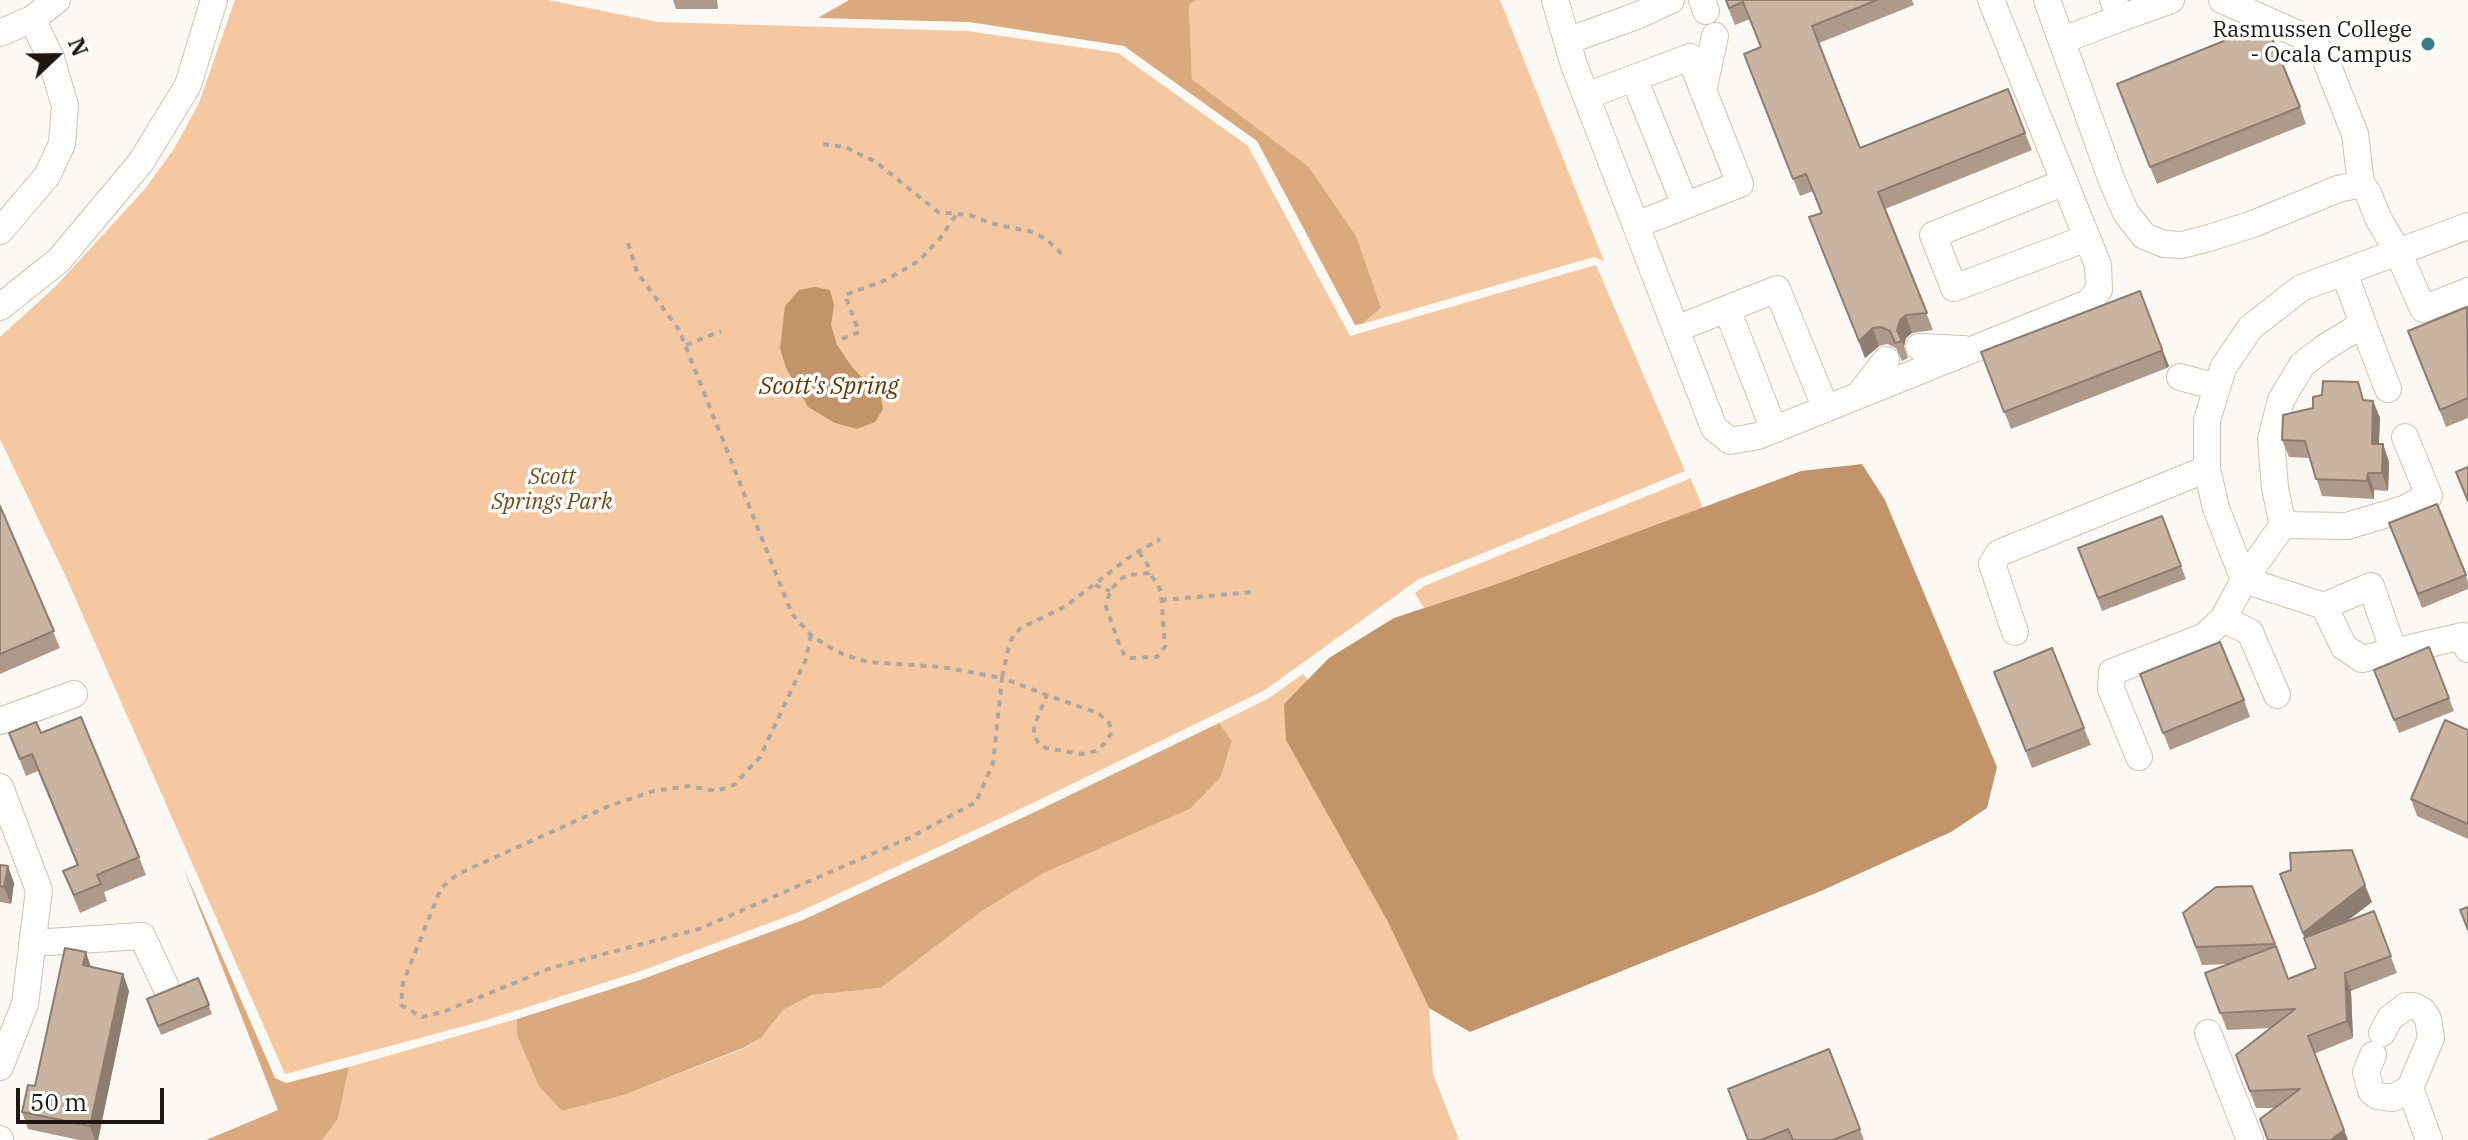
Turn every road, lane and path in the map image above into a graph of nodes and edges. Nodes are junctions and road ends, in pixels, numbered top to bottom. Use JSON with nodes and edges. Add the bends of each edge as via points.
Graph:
{"nodes":[{"id":1,"x":57,"y":0,"type":"edge"},
{"id":2,"x":214,"y":0,"type":"edge"},
{"id":3,"x":1555,"y":0,"type":"edge"},
{"id":4,"x":1671,"y":0,"type":"edge"},
{"id":5,"x":1991,"y":0,"type":"edge"},
{"id":6,"x":2047,"y":0,"type":"edge"},
{"id":7,"x":2171,"y":0,"type":"edge"},
{"id":8,"x":2222,"y":0,"type":"edge"},
{"id":9,"x":2117,"y":9,"type":"edge"},
{"id":10,"x":32,"y":19,"type":"junction"},
{"id":11,"x":0,"y":33,"type":"edge"},
{"id":12,"x":1715,"y":36,"type":"dead end"},
{"id":13,"x":2063,"y":40,"type":"junction"},
{"id":14,"x":1567,"y":41,"type":"junction"},
{"id":15,"x":1634,"y":78,"type":"junction"},
{"id":16,"x":1703,"y":91,"type":"junction"},
{"id":17,"x":1586,"y":96,"type":"junction"},
{"id":18,"x":823,"y":144,"type":"dead end"},
{"id":19,"x":2065,"y":182,"type":"junction"},
{"id":20,"x":2361,"y":184,"type":"junction"},
{"id":21,"x":1685,"y":205,"type":"junction"},
{"id":22,"x":956,"y":215,"type":"junction"},
{"id":23,"x":3,"y":217,"type":"edge"},
{"id":24,"x":1636,"y":225,"type":"junction"},
{"id":25,"x":2468,"y":226,"type":"edge"},
{"id":26,"x":2087,"y":238,"type":"junction"},
{"id":27,"x":628,"y":243,"type":"dead end"},
{"id":28,"x":2398,"y":252,"type":"junction"},
{"id":29,"x":1063,"y":255,"type":"dead end"},
{"id":30,"x":2344,"y":272,"type":"junction"},
{"id":31,"x":2468,"y":291,"type":"edge"},
{"id":32,"x":0,"y":307,"type":"edge"},
{"id":33,"x":1727,"y":309,"type":"junction"},
{"id":34,"x":2363,"y":324,"type":"junction"},
{"id":35,"x":1676,"y":329,"type":"junction"},
{"id":36,"x":721,"y":331,"type":"dead end"},
{"id":37,"x":842,"y":339,"type":"dead end"},
{"id":38,"x":685,"y":346,"type":"junction"},
{"id":39,"x":1919,"y":347,"type":"dead end"},
{"id":40,"x":1972,"y":350,"type":"junction"},
{"id":41,"x":1886,"y":360,"type":"dead end"},
{"id":42,"x":2180,"y":377,"type":"dead end"},
{"id":43,"x":2217,"y":387,"type":"junction"},
{"id":44,"x":2388,"y":389,"type":"dead end"},
{"id":45,"x":1858,"y":396,"type":"junction"},
{"id":46,"x":1826,"y":409,"type":"junction"},
{"id":47,"x":1774,"y":430,"type":"junction"},
{"id":48,"x":2405,"y":437,"type":"dead end"},
{"id":49,"x":2207,"y":469,"type":"junction"},
{"id":50,"x":2283,"y":525,"type":"junction"},
{"id":51,"x":1160,"y":539,"type":"dead end"},
{"id":52,"x":1139,"y":552,"type":"junction"},
{"id":53,"x":1149,"y":573,"type":"junction"},
{"id":54,"x":2244,"y":580,"type":"junction"},
{"id":55,"x":1095,"y":585,"type":"junction"},
{"id":56,"x":1110,"y":591,"type":"junction"},
{"id":57,"x":1254,"y":592,"type":"dead end"},
{"id":58,"x":1161,"y":600,"type":"junction"},
{"id":59,"x":2324,"y":606,"type":"junction"},
{"id":60,"x":2223,"y":619,"type":"junction"},
{"id":61,"x":2015,"y":632,"type":"dead end"},
{"id":62,"x":811,"y":635,"type":"junction"},
{"id":63,"x":2468,"y":649,"type":"edge"},
{"id":64,"x":2394,"y":652,"type":"junction"},
{"id":65,"x":1002,"y":678,"type":"junction"},
{"id":66,"x":74,"y":694,"type":"dead end"},
{"id":67,"x":1047,"y":695,"type":"junction"},
{"id":68,"x":2277,"y":695,"type":"dead end"},
{"id":69,"x":0,"y":721,"type":"edge"},
{"id":70,"x":2139,"y":757,"type":"dead end"},
{"id":71,"x":0,"y":787,"type":"edge"},
{"id":72,"x":32,"y":943,"type":"junction"},
{"id":73,"x":165,"y":985,"type":"dead end"},
{"id":74,"x":2208,"y":1033,"type":"dead end"},
{"id":75,"x":0,"y":1067,"type":"edge"},
{"id":76,"x":2410,"y":1088,"type":"junction"},
{"id":77,"x":2250,"y":1140,"type":"edge"},
{"id":78,"x":2429,"y":1140,"type":"edge"}],
"edges":[{"from":1,"to":10,"type":"street"},
{"from":2,"to":32,"type":"street","via":[[188,85],[141,162],[59,260]]},
{"from":3,"to":14,"type":"street"},
{"from":4,"to":14,"type":"street"},
{"from":5,"to":19,"type":"street"},
{"from":6,"to":13,"type":"street"},
{"from":7,"to":9,"type":"street"},
{"from":8,"to":20,"type":"street","via":[[2307,38],[2324,56],[2355,134]]},
{"from":9,"to":13,"type":"street"},
{"from":10,"to":11,"type":"street"},
{"from":10,"to":23,"type":"street","via":[[65,106],[62,144],[47,176]]},
{"from":12,"to":16,"type":"street"},
{"from":13,"to":20,"type":"street","via":[[2112,181],[2144,236],[2182,245]]},
{"from":14,"to":17,"type":"street"},
{"from":15,"to":16,"type":"street","via":[[1690,57]]},
{"from":15,"to":17,"type":"street"},
{"from":15,"to":21,"type":"street"},
{"from":16,"to":21,"type":"street","via":[[1740,184]]},
{"from":17,"to":24,"type":"street"},
{"from":18,"to":22,"type":"path","via":[[876,162],[938,212]]},
{"from":19,"to":26,"type":"street"},
{"from":19,"to":26,"type":"street","via":[[1933,235],[1954,288]]},
{"from":20,"to":28,"type":"street"},
{"from":21,"to":24,"type":"street"},
{"from":22,"to":29,"type":"path","via":[[1038,234]]},
{"from":22,"to":37,"type":"path","via":[[919,261],[845,295],[859,332]]},
{"from":24,"to":35,"type":"street"},
{"from":25,"to":28,"type":"street"},
{"from":26,"to":40,"type":"street","via":[[2098,265],[2099,290],[2088,303]]},
{"from":27,"to":38,"type":"path","via":[[637,272]]},
{"from":28,"to":30,"type":"street"},
{"from":28,"to":31,"type":"street","via":[[2423,309]]},
{"from":30,"to":34,"type":"street"},
{"from":30,"to":43,"type":"street","via":[[2301,288],[2250,328],[2223,368]]},
{"from":33,"to":35,"type":"street"},
{"from":33,"to":46,"type":"street","via":[[1777,289]]},
{"from":33,"to":47,"type":"street"},
{"from":34,"to":44,"type":"street"},
{"from":34,"to":50,"type":"street","via":[[2302,365],[2281,400],[2271,439]]},
{"from":35,"to":47,"type":"street","via":[[1714,428],[1730,441]]},
{"from":36,"to":38,"type":"path"},
{"from":38,"to":62,"type":"path","via":[[787,603]]},
{"from":39,"to":40,"type":"street"},
{"from":40,"to":45,"type":"street"},
{"from":41,"to":45,"type":"street"},
{"from":42,"to":43,"type":"street"},
{"from":43,"to":49,"type":"street","via":[[2207,420]]},
{"from":45,"to":46,"type":"street"},
{"from":46,"to":47,"type":"street"},
{"from":48,"to":50,"type":"street","via":[[2429,496],[2347,526]]},
{"from":49,"to":54,"type":"street"},
{"from":49,"to":61,"type":"street","via":[[1999,553],[1992,564]]},
{"from":50,"to":54,"type":"street"},
{"from":51,"to":52,"type":"path"},
{"from":52,"to":53,"type":"path"},
{"from":52,"to":55,"type":"path"},
{"from":53,"to":56,"type":"path","via":[[1128,575]]},
{"from":53,"to":58,"type":"path"},
{"from":54,"to":59,"type":"street"},
{"from":54,"to":60,"type":"street"},
{"from":55,"to":56,"type":"path"},
{"from":55,"to":65,"type":"path","via":[[1021,628],[1013,636]]},
{"from":56,"to":58,"type":"path","via":[[1109,620],[1125,656],[1131,658],[1157,657],[1165,647]]},
{"from":57,"to":58,"type":"path"},
{"from":59,"to":64,"type":"street","via":[[2344,647],[2362,659]]},
{"from":59,"to":64,"type":"street","via":[[2371,586]]},
{"from":60,"to":68,"type":"street","via":[[2250,632]]},
{"from":60,"to":70,"type":"street","via":[[2205,636],[2112,672],[2111,689]]},
{"from":62,"to":65,"type":"path","via":[[844,655],[869,662]]},
{"from":62,"to":65,"type":"path","via":[[806,659],[760,757],[734,785],[716,791],[689,786],[654,791],[609,806],[458,874],[441,888],[403,983],[401,1005],[422,1017],[443,1012],[551,968],[699,929],[911,837],[976,802],[993,763]]},
{"from":63,"to":64,"type":"street","via":[[2463,636]]},
{"from":65,"to":67,"type":"path"},
{"from":66,"to":69,"type":"street"},
{"from":67,"to":67,"type":"path","via":[[1098,713],[1112,732],[1105,743],[1081,754],[1039,744],[1034,726]]},
{"from":71,"to":72,"type":"street","via":[[39,890]]},
{"from":72,"to":73,"type":"street","via":[[142,936]]},
{"from":72,"to":75,"type":"street","via":[[25,1004]]},
{"from":74,"to":77,"type":"street"},
{"from":76,"to":76,"type":"street","via":[[2393,1098],[2377,1096],[2366,1072],[2390,1018],[2406,1006],[2423,1011],[2431,1038]]},
{"from":76,"to":78,"type":"street"}]}
